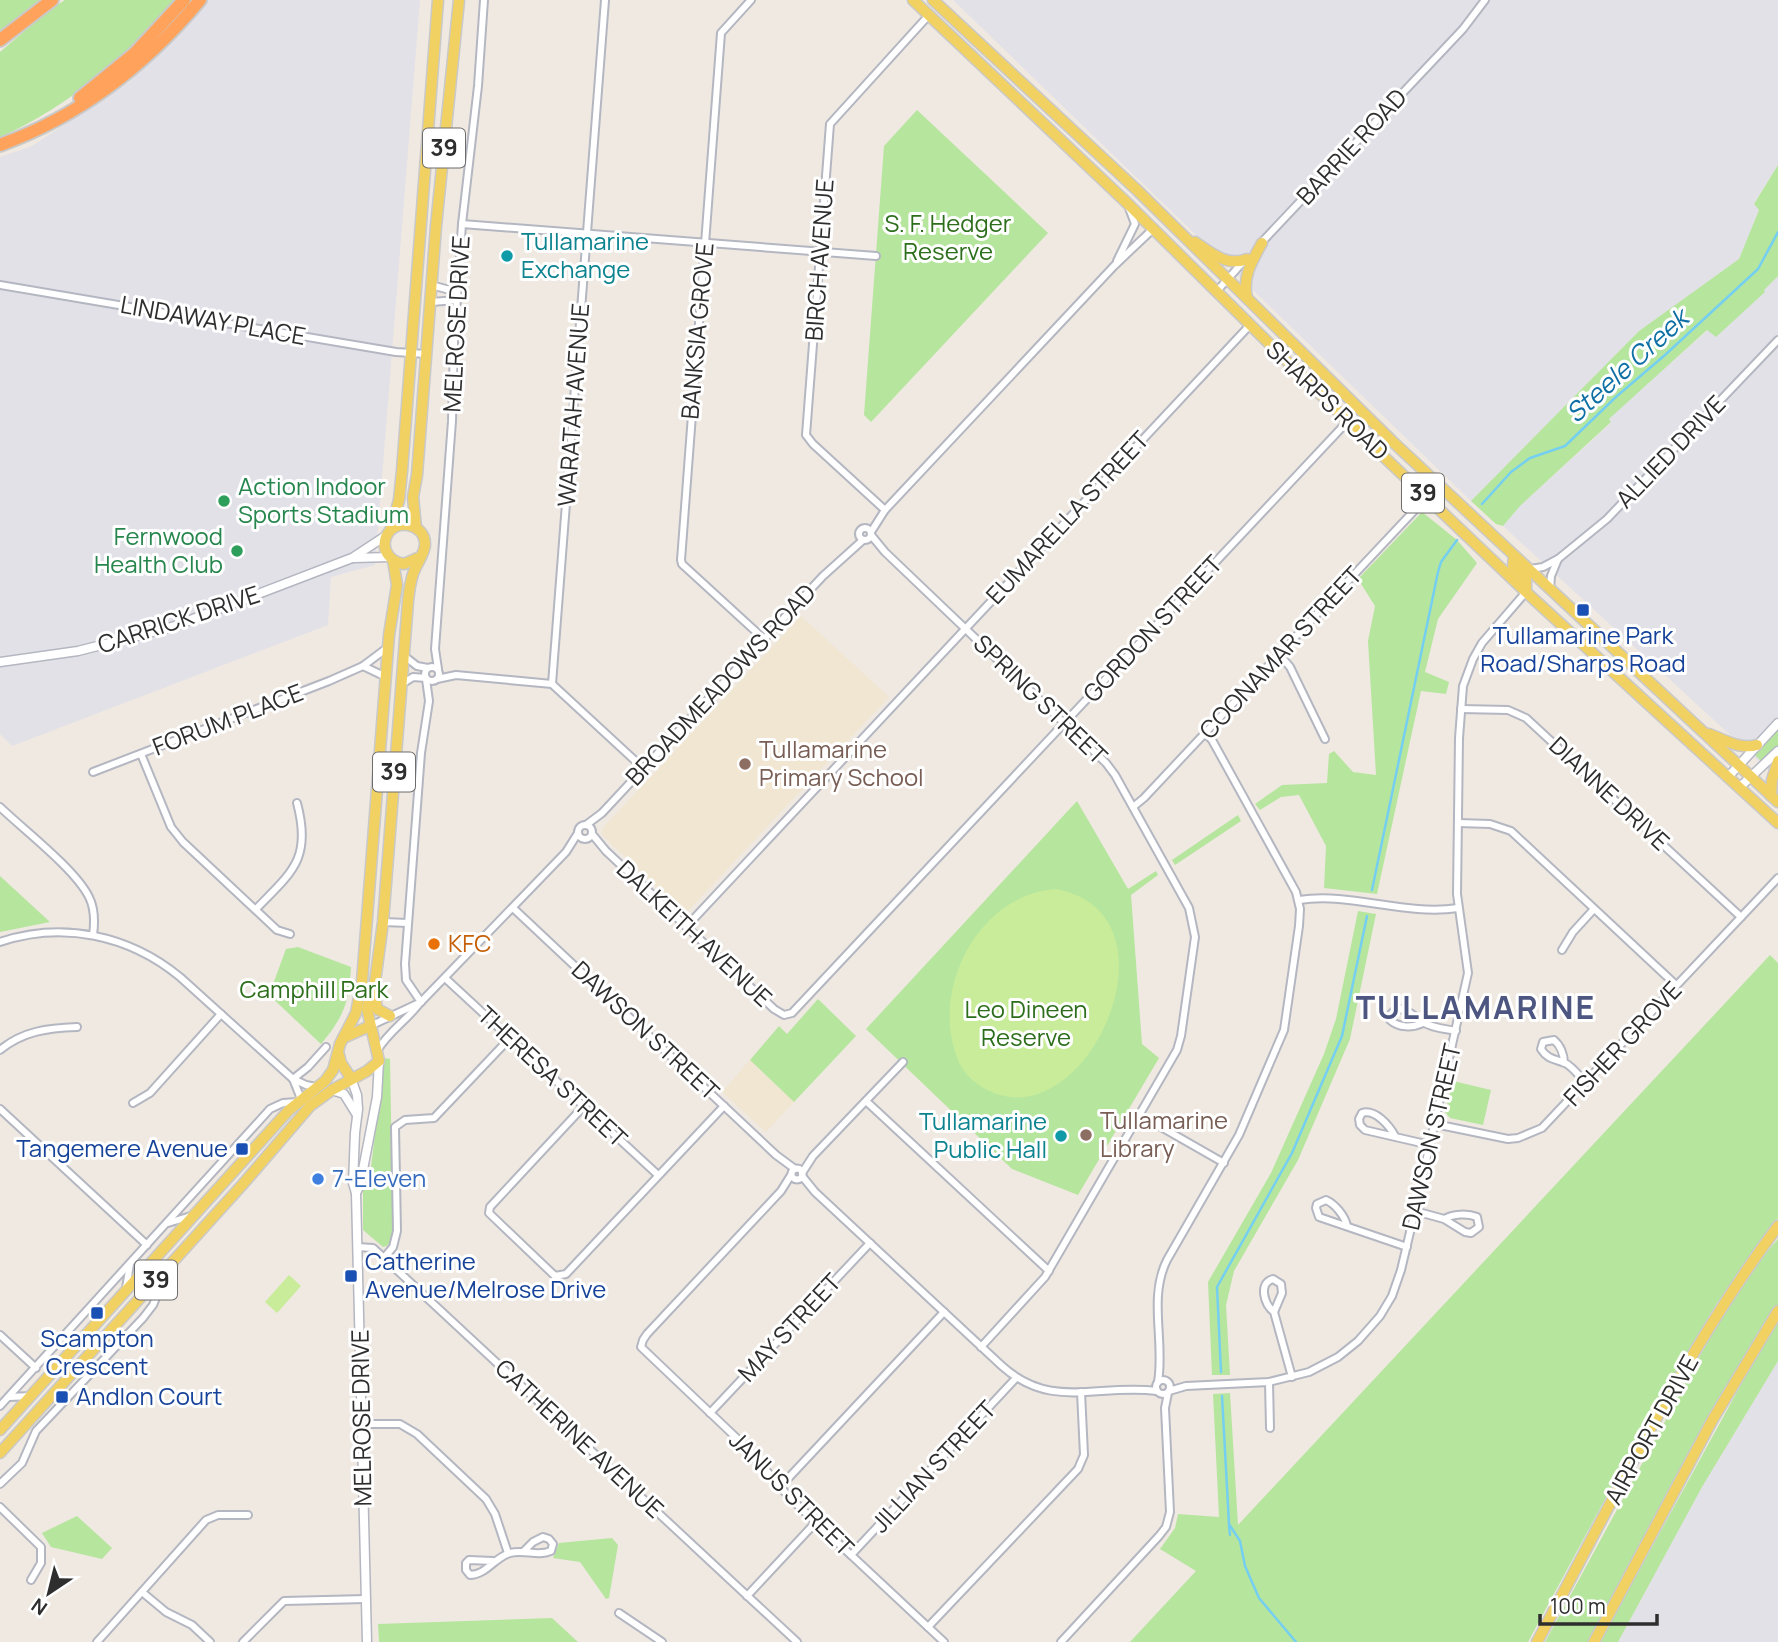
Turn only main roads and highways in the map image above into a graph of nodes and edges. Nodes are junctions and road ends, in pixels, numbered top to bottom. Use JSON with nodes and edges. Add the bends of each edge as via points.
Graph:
{"nodes":[{"id":1,"x":52,"y":0,"type":"edge"},
{"id":2,"x":184,"y":0,"type":"edge"},
{"id":3,"x":200,"y":0,"type":"edge"},
{"id":4,"x":438,"y":0,"type":"edge"},
{"id":5,"x":459,"y":0,"type":"edge"},
{"id":6,"x":913,"y":0,"type":"edge"},
{"id":7,"x":933,"y":0,"type":"edge"},
{"id":8,"x":0,"y":40,"type":"edge"},
{"id":9,"x":0,"y":144,"type":"edge"},
{"id":10,"x":427,"y":144,"type":"junction"},
{"id":11,"x":444,"y":146,"type":"junction"},
{"id":12,"x":1136,"y":190,"type":"junction"},
{"id":13,"x":1172,"y":225,"type":"junction"},
{"id":14,"x":1153,"y":229,"type":"junction"},
{"id":15,"x":1262,"y":243,"type":"road end"},
{"id":16,"x":1247,"y":258,"type":"road end"},
{"id":17,"x":1248,"y":301,"type":"junction"},
{"id":18,"x":1393,"y":442,"type":"junction"},
{"id":19,"x":1382,"y":455,"type":"junction"},
{"id":20,"x":416,"y":528,"type":"junction"},
{"id":21,"x":389,"y":532,"type":"junction"},
{"id":22,"x":1514,"y":556,"type":"junction"},
{"id":23,"x":420,"y":557,"type":"junction"},
{"id":24,"x":391,"y":558,"type":"junction"},
{"id":25,"x":1526,"y":592,"type":"junction"},
{"id":26,"x":1702,"y":731,"type":"junction"},
{"id":27,"x":1757,"y":745,"type":"road end"},
{"id":28,"x":1778,"y":761,"type":"edge"},
{"id":29,"x":378,"y":776,"type":"junction"},
{"id":30,"x":394,"y":776,"type":"junction"},
{"id":31,"x":1775,"y":799,"type":"edge"},
{"id":32,"x":1778,"y":823,"type":"edge"},
{"id":33,"x":374,"y":985,"type":"junction"},
{"id":34,"x":390,"y":1016,"type":"road end"},
{"id":35,"x":370,"y":1026,"type":"junction"},
{"id":36,"x":343,"y":1038,"type":"junction"},
{"id":37,"x":338,"y":1054,"type":"junction"},
{"id":38,"x":351,"y":1078,"type":"junction"},
{"id":39,"x":230,"y":1174,"type":"junction"},
{"id":40,"x":243,"y":1184,"type":"junction"},
{"id":41,"x":1778,"y":1226,"type":"edge"},
{"id":42,"x":1778,"y":1311,"type":"edge"},
{"id":43,"x":104,"y":1313,"type":"junction"},
{"id":44,"x":115,"y":1325,"type":"junction"},
{"id":45,"x":0,"y":1430,"type":"edge"},
{"id":46,"x":0,"y":1453,"type":"edge"},
{"id":47,"x":1537,"y":1642,"type":"edge"},
{"id":48,"x":1594,"y":1642,"type":"edge"}],
"edges":[{"from":1,"to":8,"type":"highway"},
{"from":2,"to":9,"type":"highway","via":[[134,54],[94,88]]},
{"from":3,"to":9,"type":"highway","via":[[152,52],[106,90],[30,134]]},
{"from":4,"to":10,"type":"main road","name":"MELROSE DRIVE","number":"39"},
{"from":5,"to":11,"type":"main road","name":"MELROSE DRIVE","number":"39"},
{"from":6,"to":14,"type":"main road","name":"SHARPS ROAD","number":"39"},
{"from":7,"to":12,"type":"main road","name":"SHARPS ROAD","number":"39"},
{"from":10,"to":11,"type":"main road"},
{"from":10,"to":21,"type":"main road","name":"MELROSE DRIVE","number":"39","via":[[399,500]]},
{"from":11,"to":20,"type":"main road","name":"MELROSE DRIVE","number":"39","via":[[413,497]]},
{"from":12,"to":13,"type":"main road","name":"SHARPS ROAD","number":"39"},
{"from":12,"to":14,"type":"main road","via":[[1154,221]]},
{"from":13,"to":16,"type":"main road","via":[[1227,261]]},
{"from":13,"to":17,"type":"main road","name":"SHARPS ROAD","number":"39"},
{"from":14,"to":19,"type":"main road","name":"SHARPS ROAD","number":"39"},
{"from":15,"to":17,"type":"main road","via":[[1246,276]]},
{"from":17,"to":18,"type":"main road","name":"SHARPS ROAD","number":"39"},
{"from":18,"to":19,"type":"main road"},
{"from":18,"to":22,"type":"main road","name":"SHARPS ROAD","number":"39"},
{"from":19,"to":25,"type":"main road","name":"SHARPS ROAD","number":"39"},
{"from":20,"to":21,"type":"main road","via":[[403,524]]},
{"from":20,"to":23,"type":"main road","number":"39","via":[[425,545]]},
{"from":21,"to":24,"type":"main road","number":"39","via":[[385,546]]},
{"from":22,"to":25,"type":"main road","via":[[1514,566],[1526,578]]},
{"from":22,"to":26,"type":"main road","name":"SHARPS ROAD","number":"39"},
{"from":23,"to":24,"type":"main road","via":[[410,563]]},
{"from":23,"to":30,"type":"main road","number":"39","via":[[410,589]]},
{"from":24,"to":29,"type":"main road","number":"39","via":[[397,585],[387,649]]},
{"from":25,"to":32,"type":"main road","name":"SHARPS ROAD","number":"39"},
{"from":26,"to":27,"type":"main road","via":[[1739,746]]},
{"from":26,"to":31,"type":"main road","name":"SHARPS ROAD","number":"39"},
{"from":28,"to":31,"type":"main road","via":[[1772,779]]},
{"from":29,"to":30,"type":"main road"},
{"from":29,"to":36,"type":"main road","number":"39","via":[[362,982],[354,1018]]},
{"from":30,"to":33,"type":"main road","number":"39"},
{"from":33,"to":34,"type":"main road","via":[[377,1009]]},
{"from":33,"to":35,"type":"main road","number":"39","via":[[367,1009]]},
{"from":35,"to":36,"type":"main road"},
{"from":35,"to":38,"type":"main road","number":"39","via":[[378,1056],[364,1073]]},
{"from":36,"to":37,"type":"main road","number":"39"},
{"from":37,"to":38,"type":"main road"},
{"from":37,"to":39,"type":"main road","number":"39","via":[[333,1070]]},
{"from":38,"to":40,"type":"main road","number":"39","via":[[310,1106]]},
{"from":39,"to":40,"type":"main road"},
{"from":39,"to":43,"type":"main road","number":"39"},
{"from":40,"to":44,"type":"main road","number":"39"},
{"from":41,"to":47,"type":"main road","name":"AIRPORT DRIVE","via":[[1688,1364]]},
{"from":42,"to":48,"type":"main road","name":"AIRPORT DRIVE","via":[[1713,1419]]},
{"from":43,"to":44,"type":"main road"},
{"from":43,"to":45,"type":"main road","number":"39"},
{"from":44,"to":46,"type":"main road","number":"39"}]}
